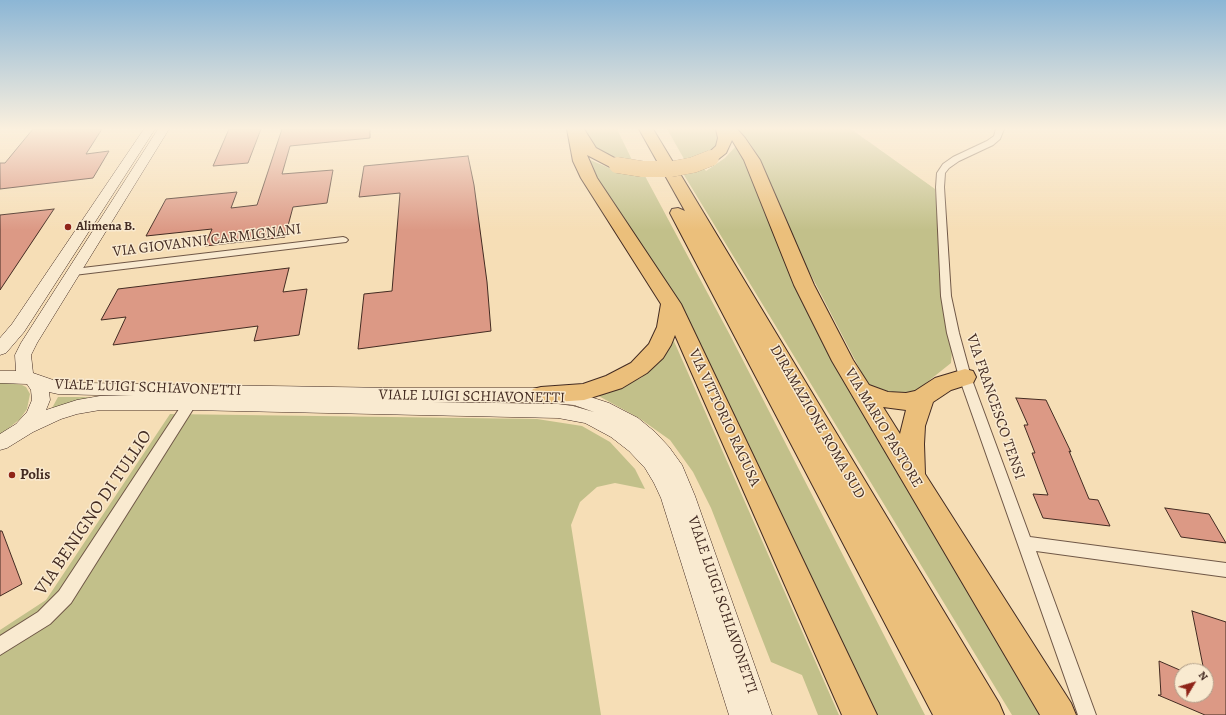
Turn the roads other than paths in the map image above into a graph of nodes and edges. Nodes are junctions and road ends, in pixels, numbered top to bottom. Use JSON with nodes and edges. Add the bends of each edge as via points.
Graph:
{"nodes":[{"id":1,"x":128,"y":162,"type":"edge"},
{"id":2,"x":143,"y":162,"type":"edge"},
{"id":3,"x":581,"y":162,"type":"edge"},
{"id":4,"x":611,"y":162,"type":"edge"},
{"id":5,"x":651,"y":162,"type":"edge"},
{"id":6,"x":665,"y":162,"type":"edge"},
{"id":7,"x":700,"y":162,"type":"edge"},
{"id":8,"x":753,"y":162,"type":"edge"},
{"id":9,"x":951,"y":162,"type":"edge"},
{"id":10,"x":343,"y":240,"type":"dead end"},
{"id":11,"x":74,"y":272,"type":"junction"},
{"id":12,"x":671,"y":304,"type":"junction"},
{"id":13,"x":0,"y":350,"type":"edge"},
{"id":14,"x":965,"y":376,"type":"junction"},
{"id":15,"x":0,"y":377,"type":"edge"},
{"id":16,"x":29,"y":379,"type":"junction"},
{"id":17,"x":861,"y":391,"type":"junction"},
{"id":18,"x":541,"y":395,"type":"junction"},
{"id":19,"x":923,"y":397,"type":"junction"},
{"id":20,"x":190,"y":403,"type":"junction"},
{"id":21,"x":16,"y":432,"type":"junction"},
{"id":22,"x":0,"y":443,"type":"edge"},
{"id":23,"x":912,"y":476,"type":"junction"},
{"id":24,"x":1025,"y":544,"type":"junction"},
{"id":25,"x":1226,"y":570,"type":"edge"},
{"id":26,"x":0,"y":646,"type":"edge"},
{"id":27,"x":742,"y":715,"type":"edge"},
{"id":28,"x":759,"y":715,"type":"edge"},
{"id":29,"x":860,"y":715,"type":"edge"},
{"id":30,"x":952,"y":715,"type":"edge"},
{"id":31,"x":987,"y":715,"type":"edge"},
{"id":32,"x":1059,"y":715,"type":"edge"},
{"id":33,"x":1087,"y":715,"type":"edge"}],
"edges":[{"from":1,"to":13,"type":"street","via":[[18,328]]},
{"from":2,"to":11,"type":"street"},
{"from":3,"to":12,"type":"highway","name":"VIA VITTORIO RAGUSA"},
{"from":4,"to":7,"type":"highway","bridge":true,"via":[[642,169],[672,169]]},
{"from":5,"to":30,"type":"highway","name":"DIRAMAZIONE ROMA SUD"},
{"from":6,"to":31,"type":"highway","name":"DIRAMAZIONE ROMA SUD"},
{"from":8,"to":17,"type":"highway","name":"VIA MARIO PASTORE","via":[[804,285]]},
{"from":9,"to":14,"type":"street","name":"VIA FRANCESCO TENSI","via":[[939,178],[946,296]]},
{"from":10,"to":11,"type":"street","name":"VIA GIOVANNI CARMIGNANI"},
{"from":11,"to":16,"type":"street","via":[[25,349],[23,360]]},
{"from":12,"to":18,"type":"highway","via":[[667,327],[660,345],[639,368],[620,379],[584,392]]},
{"from":12,"to":29,"type":"highway","name":"VIA VITTORIO RAGUSA"},
{"from":14,"to":19,"type":"highway","via":[[943,384]]},
{"from":14,"to":24,"type":"street","name":"VIA FRANCESCO TENSI"},
{"from":15,"to":16,"type":"street","name":"VIALE LUIGI SCHIAVONETTI"},
{"from":16,"to":18,"type":"street","name":"VIALE LUIGI SCHIAVONETTI","via":[[58,388],[82,389]]},
{"from":16,"to":21,"type":"street","name":"VIALE LUIGI SCHIAVONETTI","via":[[40,388],[40,403],[34,416]]},
{"from":17,"to":19,"type":"highway","via":[[900,403]]},
{"from":17,"to":23,"type":"highway","name":"VIA MARIO PASTORE"},
{"from":18,"to":28,"type":"street","name":"VIALE LUIGI SCHIAVONETTI","via":[[575,399],[614,413],[648,437],[672,466],[685,496]]},
{"from":19,"to":23,"type":"highway","via":[[913,426]]},
{"from":20,"to":21,"type":"street","name":"VIALE LUIGI SCHIAVONETTI","via":[[100,403],[54,414]]},
{"from":20,"to":26,"type":"street","name":"VIA BENIGNO DI TULLIO","via":[[65,597],[44,618]]},
{"from":20,"to":27,"type":"street","name":"VIALE LUIGI SCHIAVONETTI","via":[[558,411],[591,418],[618,432],[648,458],[666,487]]},
{"from":21,"to":22,"type":"street","name":"VIALE LUIGI SCHIAVONETTI"},
{"from":23,"to":32,"type":"highway","name":"VIA MARIO PASTORE"},
{"from":24,"to":25,"type":"street"},
{"from":24,"to":33,"type":"street","name":"VIA FRANCESCO TENSI"}]}
